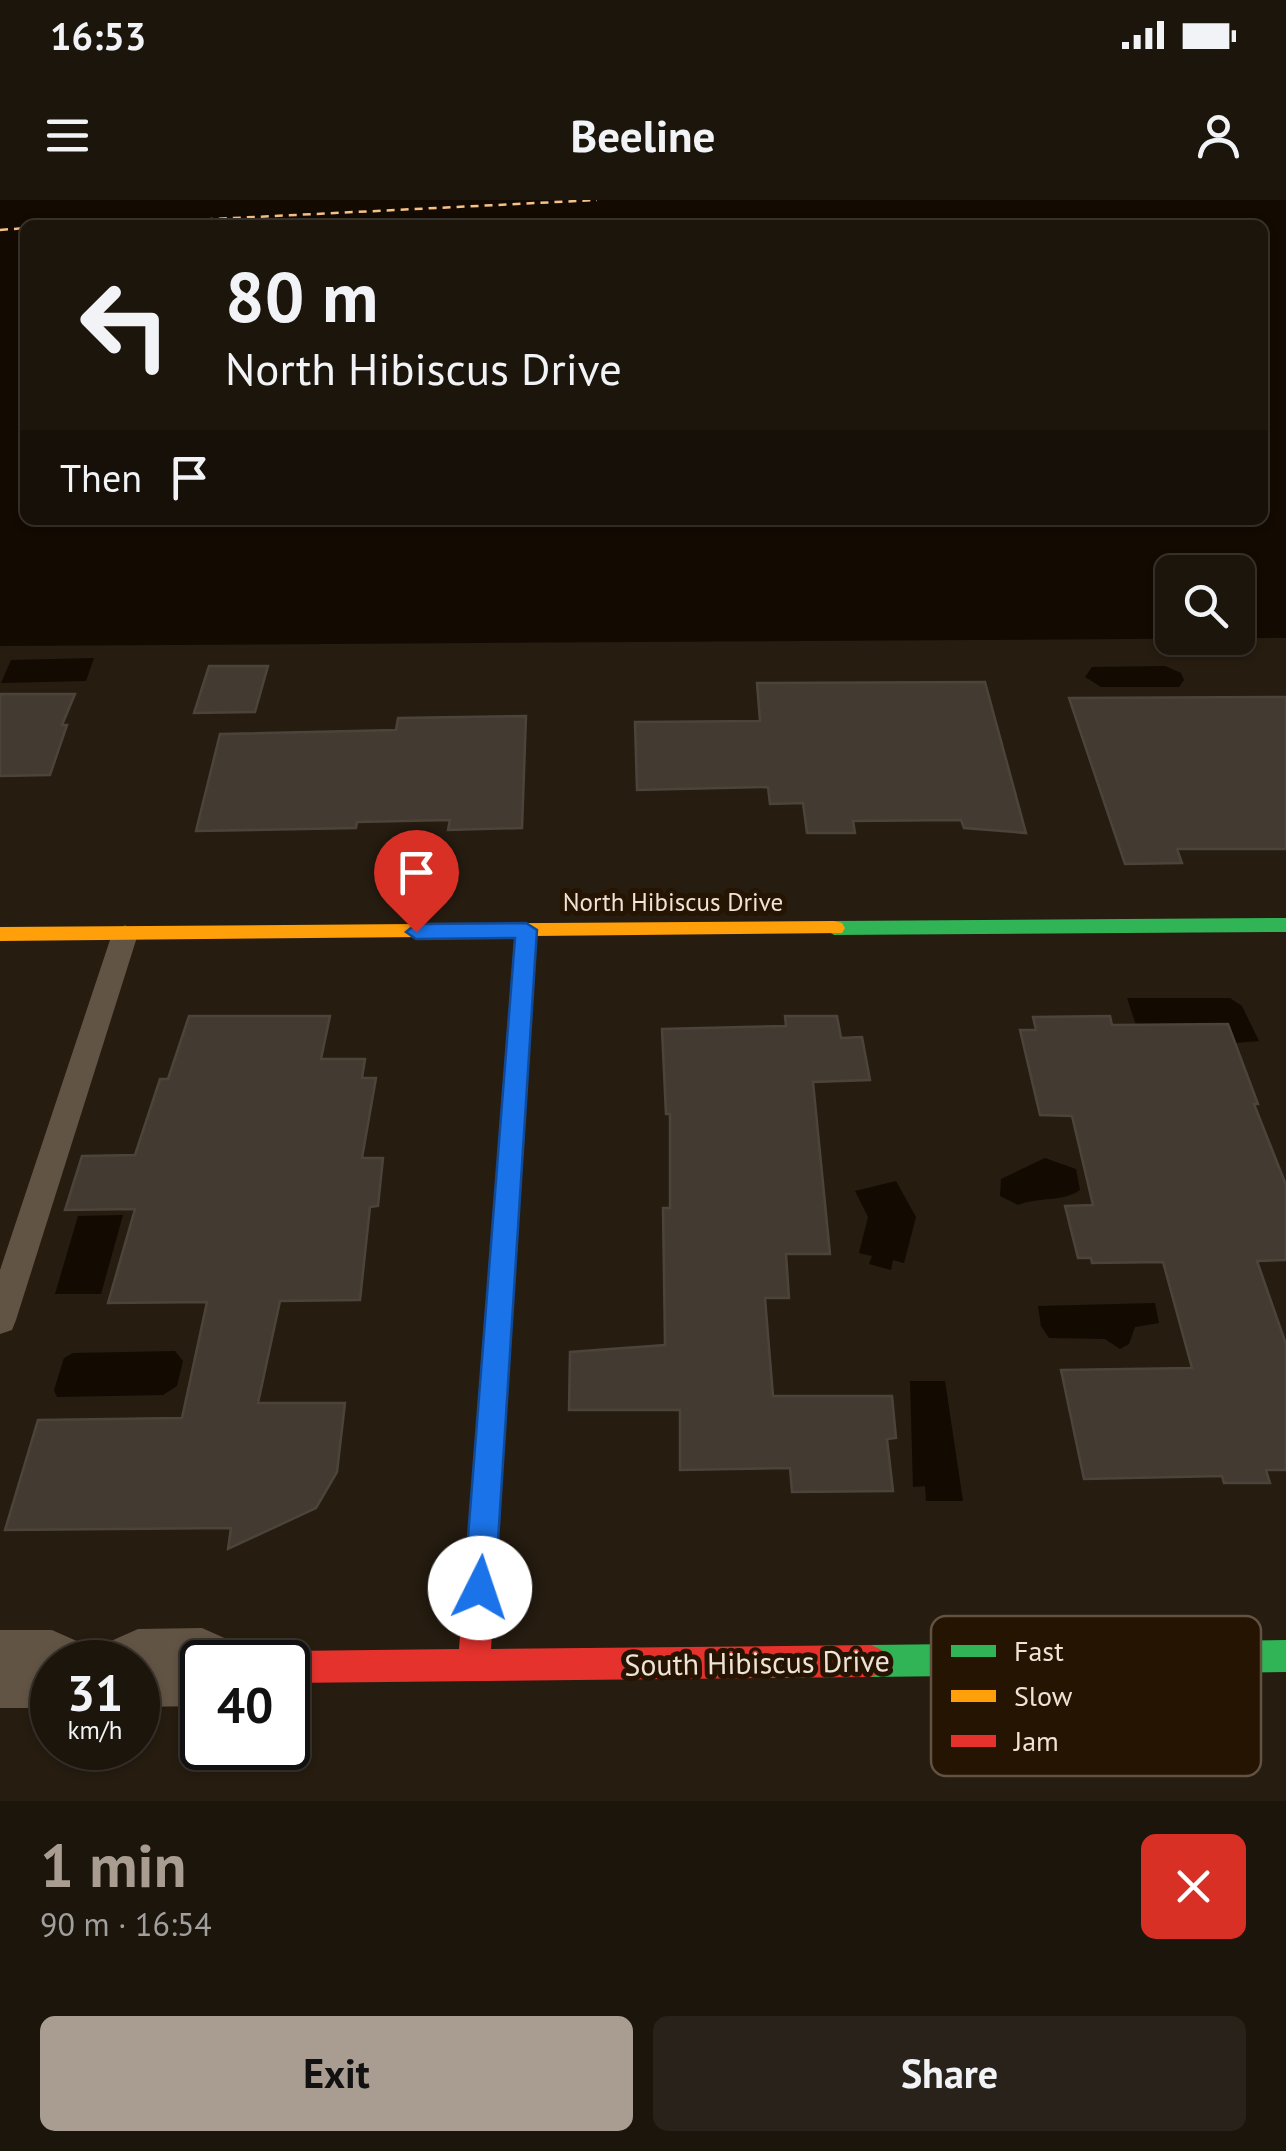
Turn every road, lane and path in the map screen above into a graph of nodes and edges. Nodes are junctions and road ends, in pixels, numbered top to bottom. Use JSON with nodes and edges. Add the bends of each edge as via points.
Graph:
{"nodes":[{"id":1,"x":1286,"y":925,"type":"edge"},
{"id":2,"x":526,"y":930,"type":"junction"},
{"id":3,"x":0,"y":934,"type":"edge"},
{"id":4,"x":125,"y":934,"type":"junction"},
{"id":5,"x":0,"y":1320,"type":"edge"},
{"id":6,"x":1261,"y":1656,"type":"edge"},
{"id":7,"x":1286,"y":1656,"type":"edge"},
{"id":8,"x":931,"y":1660,"type":"edge"},
{"id":9,"x":474,"y":1665,"type":"junction"},
{"id":10,"x":310,"y":1667,"type":"edge"},
{"id":11,"x":0,"y":1669,"type":"edge"},
{"id":12,"x":30,"y":1669,"type":"edge"}],
"edges":[{"from":1,"to":2,"type":"street","name":"North Hibiscus Drive"},
{"from":2,"to":4,"type":"street","name":"North Hibiscus Drive"},
{"from":2,"to":9,"type":"street"},
{"from":3,"to":4,"type":"street","name":"North Hibiscus Drive"},
{"from":4,"to":5,"type":"lane"},
{"from":6,"to":7,"type":"street","name":"South Hibiscus Drive"},
{"from":8,"to":9,"type":"street","name":"South Hibiscus Drive"},
{"from":9,"to":10,"type":"street","name":"South Hibiscus Drive"},
{"from":11,"to":12,"type":"street"}]}
